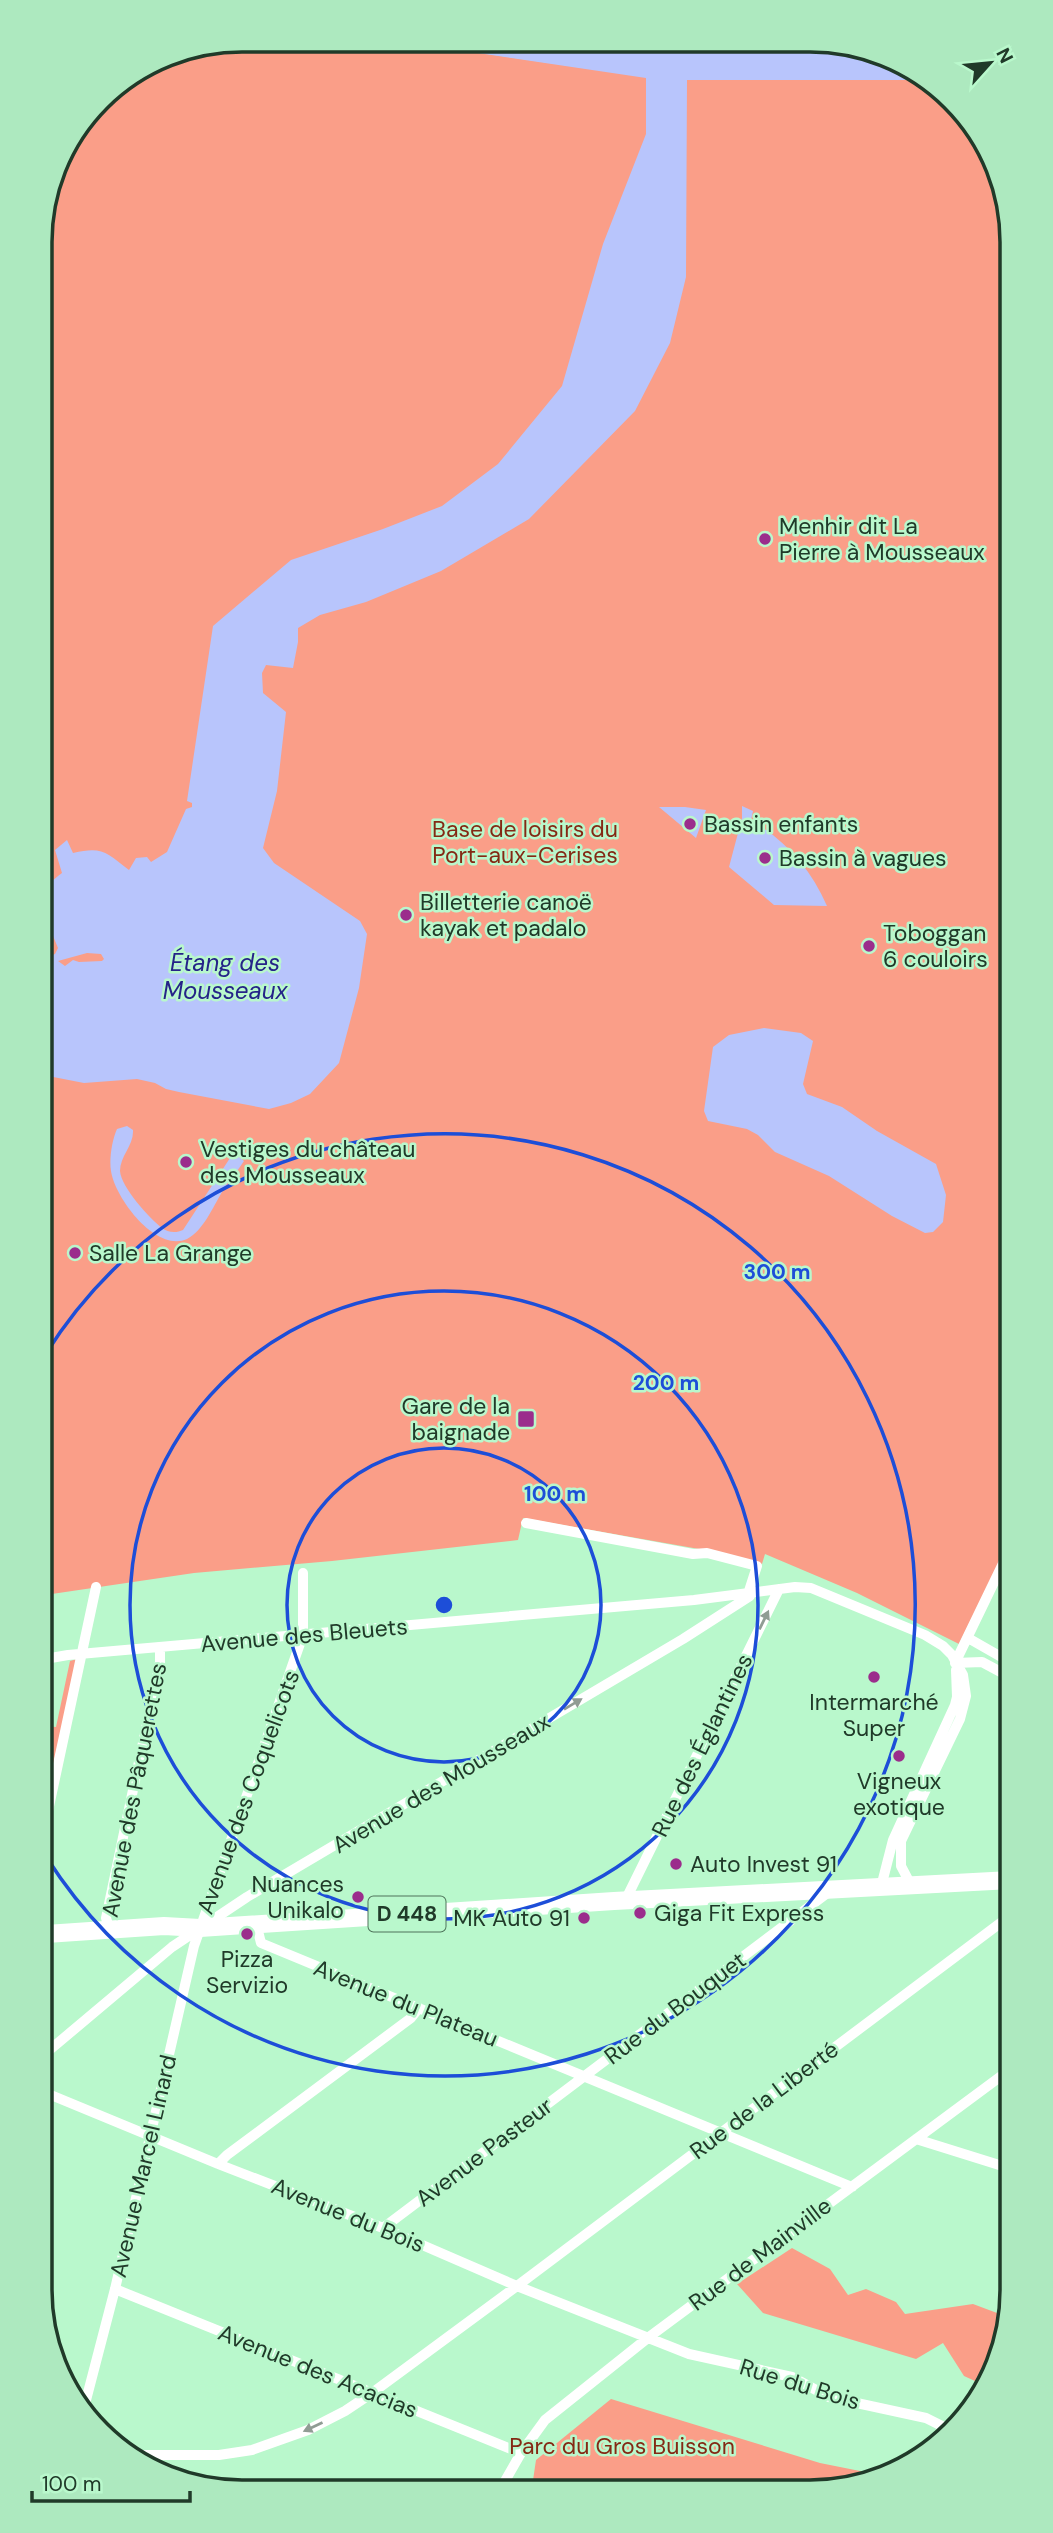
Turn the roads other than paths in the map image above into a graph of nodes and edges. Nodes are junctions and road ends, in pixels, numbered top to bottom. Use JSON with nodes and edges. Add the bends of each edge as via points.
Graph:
{"nodes":[{"id":1,"x":526,"y":1523,"type":"dead end"},
{"id":2,"x":1000,"y":1571,"type":"edge"},
{"id":3,"x":303,"y":1573,"type":"dead end"},
{"id":4,"x":997,"y":1577,"type":"junction"},
{"id":5,"x":1000,"y":1579,"type":"edge"},
{"id":6,"x":96,"y":1587,"type":"dead end"},
{"id":7,"x":779,"y":1589,"type":"junction"},
{"id":8,"x":751,"y":1594,"type":"junction"},
{"id":9,"x":303,"y":1635,"type":"junction"},
{"id":10,"x":968,"y":1638,"type":"junction"},
{"id":11,"x":160,"y":1648,"type":"junction"},
{"id":12,"x":81,"y":1654,"type":"junction"},
{"id":13,"x":1000,"y":1656,"type":"edge"},
{"id":14,"x":53,"y":1658,"type":"edge"},
{"id":15,"x":956,"y":1663,"type":"junction"},
{"id":16,"x":1000,"y":1672,"type":"edge"},
{"id":17,"x":53,"y":1791,"type":"edge"},
{"id":18,"x":1000,"y":1881,"type":"edge"},
{"id":19,"x":911,"y":1885,"type":"junction"},
{"id":20,"x":881,"y":1887,"type":"junction"},
{"id":21,"x":833,"y":1890,"type":"junction"},
{"id":22,"x":620,"y":1901,"type":"junction"},
{"id":23,"x":256,"y":1923,"type":"junction"},
{"id":24,"x":1000,"y":1923,"type":"edge"},
{"id":25,"x":200,"y":1928,"type":"junction"},
{"id":26,"x":110,"y":1931,"type":"junction"},
{"id":27,"x":53,"y":1934,"type":"edge"},
{"id":28,"x":419,"y":2008,"type":"junction"},
{"id":29,"x":53,"y":2047,"type":"edge"},
{"id":30,"x":586,"y":2076,"type":"junction"},
{"id":31,"x":1000,"y":2077,"type":"edge"},
{"id":32,"x":53,"y":2097,"type":"edge"},
{"id":33,"x":721,"y":2131,"type":"junction"},
{"id":34,"x":150,"y":2136,"type":"junction"},
{"id":35,"x":916,"y":2139,"type":"junction"},
{"id":36,"x":218,"y":2164,"type":"junction"},
{"id":37,"x":1000,"y":2165,"type":"edge"},
{"id":38,"x":852,"y":2187,"type":"junction"},
{"id":39,"x":383,"y":2228,"type":"junction"},
{"id":40,"x":517,"y":2286,"type":"junction"},
{"id":41,"x":115,"y":2289,"type":"junction"},
{"id":42,"x":649,"y":2337,"type":"junction"},
{"id":43,"x":372,"y":2393,"type":"junction"},
{"id":44,"x":86,"y":2399,"type":"edge"},
{"id":45,"x":943,"y":2426,"type":"edge"},
{"id":46,"x":521,"y":2453,"type":"junction"},
{"id":47,"x":148,"y":2455,"type":"edge"},
{"id":48,"x":506,"y":2480,"type":"edge"}],
"edges":[{"from":1,"to":8,"type":"street","via":[[707,1553],[757,1566]]},
{"from":2,"to":4,"type":"street"},
{"from":3,"to":9,"type":"street","name":"Avenue des Coquelicots"},
{"from":4,"to":5,"type":"street"},
{"from":4,"to":10,"type":"street"},
{"from":6,"to":12,"type":"street"},
{"from":7,"to":8,"type":"street","name":"Avenue des Bleuets"},
{"from":7,"to":15,"type":"street","name":"Avenue des Bleuets","via":[[811,1588],[925,1635],[943,1646]]},
{"from":22,"to":7,"type":"street","name":"Rue des Églantines","one_way":true},
{"from":8,"to":9,"type":"street","name":"Avenue des Bleuets"},
{"from":25,"to":8,"type":"street","name":"Avenue des Mousseaux","one_way":true},
{"from":9,"to":11,"type":"street","name":"Avenue des Bleuets"},
{"from":9,"to":25,"type":"street","name":"Avenue des Coquelicots"},
{"from":10,"to":13,"type":"street"},
{"from":10,"to":15,"type":"street"},
{"from":11,"to":12,"type":"street","name":"Avenue des Bleuets"},
{"from":11,"to":26,"type":"street","name":"Avenue des Pâquerettes","via":[[106,1918]]},
{"from":12,"to":14,"type":"street","name":"Avenue des Bleuets"},
{"from":12,"to":17,"type":"street"},
{"from":15,"to":16,"type":"street","via":[[982,1662]]},
{"from":15,"to":19,"type":"street","via":[[966,1684],[965,1706],[901,1841],[901,1866]]},
{"from":15,"to":20,"type":"street","via":[[955,1705],[893,1840]]},
{"from":18,"to":19,"type":"main road","number":"D 448"},
{"from":19,"to":20,"type":"main road","number":"D 448"},
{"from":20,"to":21,"type":"main road","number":"D 448"},
{"from":21,"to":22,"type":"main road","number":"D 448"},
{"from":21,"to":30,"type":"street","name":"Rue du Bouquet"},
{"from":22,"to":23,"type":"main road","number":"D 448"},
{"from":23,"to":25,"type":"main road","number":"D 448"},
{"from":23,"to":28,"type":"street","name":"Avenue du Plateau","via":[[261,1943]]},
{"from":24,"to":33,"type":"street","name":"Rue de la Liberté"},
{"from":25,"to":26,"type":"main road","number":"D 448"},
{"from":25,"to":29,"type":"street","name":"Avenue des Mousseaux"},
{"from":25,"to":34,"type":"street","name":"Avenue Marcel Linard"},
{"from":26,"to":27,"type":"main road","number":"D 448"},
{"from":28,"to":30,"type":"street","name":"Avenue du Plateau"},
{"from":28,"to":36,"type":"street"},
{"from":30,"to":33,"type":"street","name":"Avenue du Plateau"},
{"from":30,"to":39,"type":"street","name":"Avenue Pasteur"},
{"from":31,"to":35,"type":"street","name":"Rue de Mainville"},
{"from":32,"to":34,"type":"street","name":"Avenue du Bois"},
{"from":33,"to":38,"type":"street","name":"Avenue du Plateau"},
{"from":33,"to":40,"type":"street","name":"Rue de la Liberté"},
{"from":34,"to":36,"type":"street","name":"Avenue du Bois"},
{"from":34,"to":41,"type":"street","name":"Avenue Marcel Linard"},
{"from":35,"to":37,"type":"street"},
{"from":35,"to":38,"type":"street","name":"Rue de Mainville"},
{"from":36,"to":39,"type":"street","name":"Avenue du Bois"},
{"from":38,"to":42,"type":"street","name":"Rue de Mainville"},
{"from":39,"to":40,"type":"street","name":"Avenue du Bois"},
{"from":40,"to":42,"type":"street","name":"Avenue du Bois"},
{"from":40,"to":43,"type":"street","name":"Rue de la Liberté"},
{"from":41,"to":43,"type":"street","name":"Avenue des Acacias"},
{"from":41,"to":44,"type":"street","name":"Avenue Marcel Linard"},
{"from":42,"to":45,"type":"street","name":"Rue du Bois","via":[[690,2354],[792,2377],[829,2397],[926,2418]]},
{"from":42,"to":46,"type":"street","name":"Rue de Mainville","via":[[545,2420]]},
{"from":43,"to":46,"type":"street","name":"Avenue des Acacias"},
{"from":43,"to":47,"type":"street","name":"Rue de la Liberté","one_way":true,"via":[[317,2426],[252,2450]]},
{"from":46,"to":48,"type":"street","name":"Rue de Mainville"}]}
